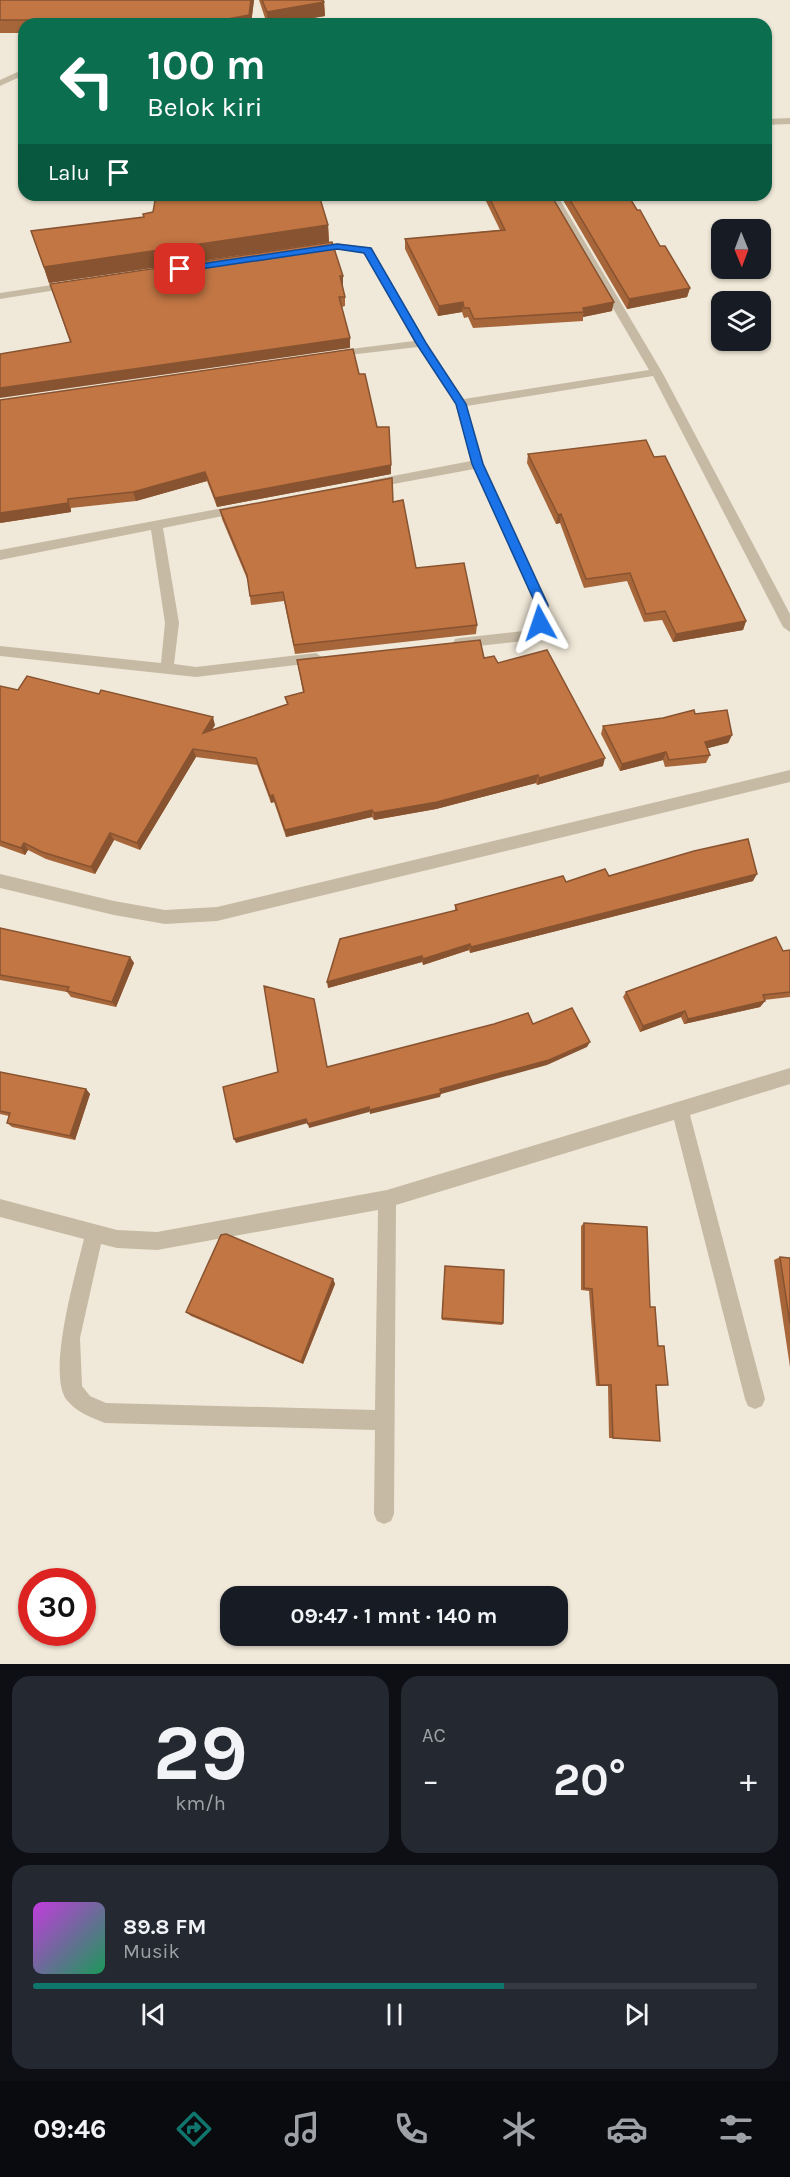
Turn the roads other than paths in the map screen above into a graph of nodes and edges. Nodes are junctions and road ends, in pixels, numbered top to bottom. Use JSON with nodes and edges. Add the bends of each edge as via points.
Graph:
{"nodes":[{"id":1,"x":18,"y":74,"type":"edge"},
{"id":2,"x":0,"y":82,"type":"edge"},
{"id":3,"x":790,"y":121,"type":"edge"},
{"id":4,"x":772,"y":122,"type":"edge"},
{"id":5,"x":556,"y":201,"type":"edge"},
{"id":6,"x":302,"y":251,"type":"edge"},
{"id":7,"x":81,"y":284,"type":"edge"},
{"id":8,"x":0,"y":296,"type":"edge"},
{"id":9,"x":421,"y":343,"type":"junction"},
{"id":10,"x":328,"y":356,"type":"edge"},
{"id":11,"x":656,"y":372,"type":"junction"},
{"id":12,"x":461,"y":404,"type":"junction"},
{"id":13,"x":478,"y":464,"type":"junction"},
{"id":14,"x":363,"y":486,"type":"edge"},
{"id":15,"x":248,"y":507,"type":"edge"},
{"id":16,"x":156,"y":525,"type":"junction"},
{"id":17,"x":0,"y":555,"type":"edge"},
{"id":18,"x":790,"y":627,"type":"edge"},
{"id":19,"x":445,"y":645,"type":"edge"},
{"id":20,"x":0,"y":651,"type":"edge"},
{"id":21,"x":328,"y":657,"type":"edge"},
{"id":22,"x":166,"y":670,"type":"junction"},
{"id":23,"x":790,"y":776,"type":"edge"},
{"id":24,"x":0,"y":880,"type":"edge"},
{"id":25,"x":790,"y":1076,"type":"edge"},
{"id":26,"x":680,"y":1110,"type":"junction"},
{"id":27,"x":387,"y":1199,"type":"junction"},
{"id":28,"x":0,"y":1208,"type":"edge"},
{"id":29,"x":94,"y":1234,"type":"junction"},
{"id":30,"x":755,"y":1399,"type":"dead end"},
{"id":31,"x":385,"y":1420,"type":"junction"},
{"id":32,"x":384,"y":1514,"type":"dead end"}],
"edges":[{"from":1,"to":2,"type":"street"},
{"from":3,"to":4,"type":"street"},
{"from":5,"to":11,"type":"street"},
{"from":6,"to":9,"type":"street","via":[[337,246],[368,250]]},
{"from":7,"to":8,"type":"street"},
{"from":9,"to":10,"type":"street"},
{"from":9,"to":12,"type":"street"},
{"from":11,"to":12,"type":"street"},
{"from":11,"to":18,"type":"street"},
{"from":12,"to":13,"type":"street"},
{"from":13,"to":14,"type":"street"},
{"from":13,"to":19,"type":"street","via":[[542,605],[540,623],[527,636]]},
{"from":15,"to":16,"type":"street"},
{"from":16,"to":17,"type":"street"},
{"from":16,"to":22,"type":"street","via":[[172,623]]},
{"from":20,"to":22,"type":"street"},
{"from":21,"to":22,"type":"street","via":[[196,672]]},
{"from":23,"to":24,"type":"street","via":[[217,914],[165,917]]},
{"from":25,"to":26,"type":"street"},
{"from":26,"to":27,"type":"street"},
{"from":26,"to":30,"type":"street"},
{"from":27,"to":29,"type":"street","via":[[157,1241]]},
{"from":27,"to":31,"type":"street"},
{"from":28,"to":29,"type":"street"},
{"from":29,"to":31,"type":"street","via":[[70,1338],[72,1390],[83,1404],[105,1413]]},
{"from":31,"to":32,"type":"street"}]}
